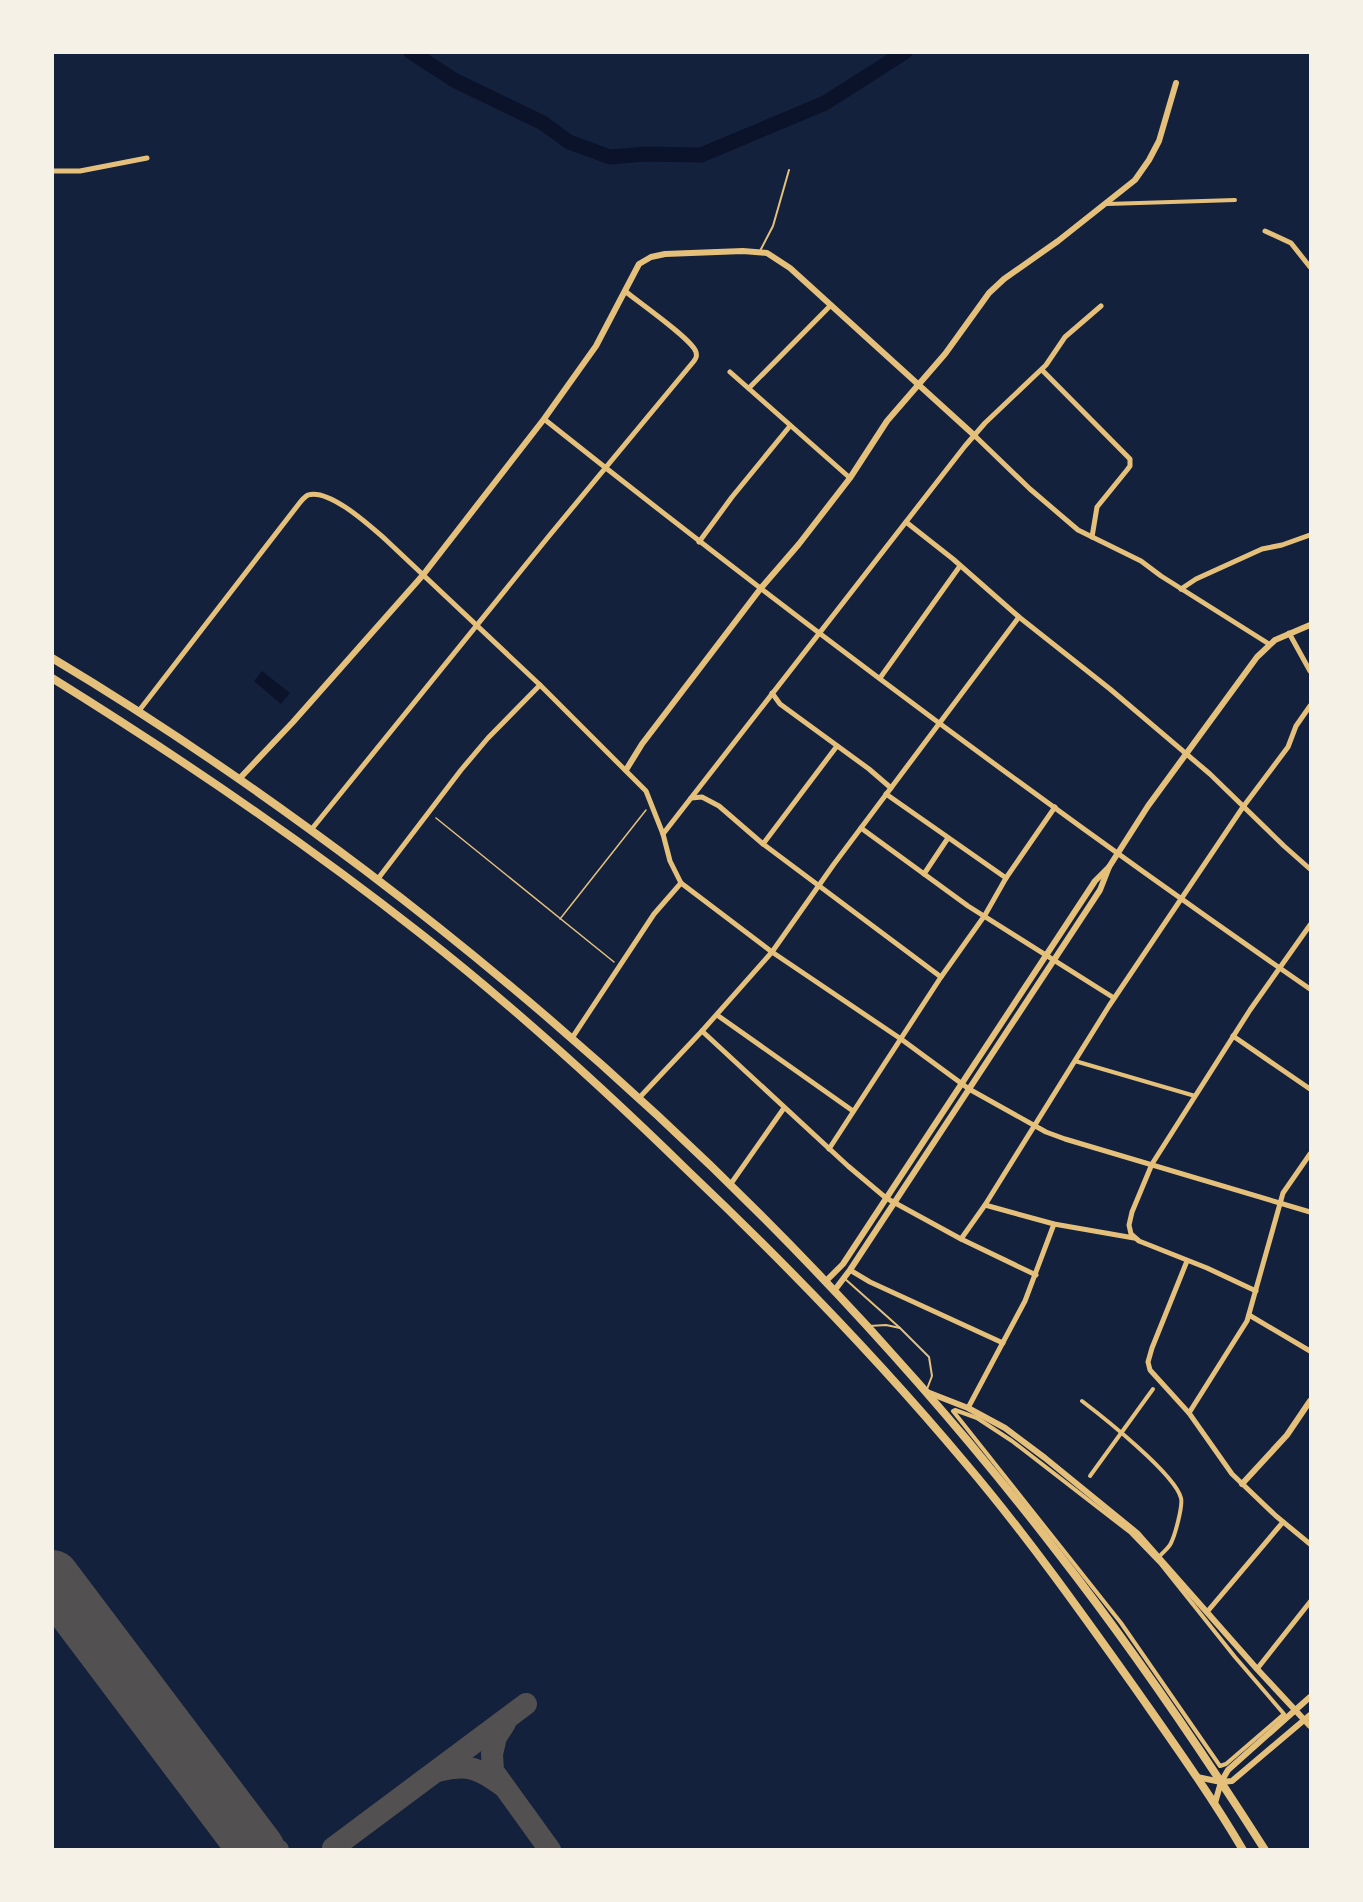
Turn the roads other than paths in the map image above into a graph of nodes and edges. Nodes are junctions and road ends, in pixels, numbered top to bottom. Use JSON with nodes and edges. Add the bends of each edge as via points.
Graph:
{"nodes":[{"id":1,"x":1176,"y":82,"type":"dead end"},
{"id":2,"x":147,"y":158,"type":"dead end"},
{"id":3,"x":789,"y":170,"type":"dead end"},
{"id":4,"x":52,"y":171,"type":"edge"},
{"id":5,"x":1235,"y":200,"type":"dead end"},
{"id":6,"x":1106,"y":204,"type":"junction"},
{"id":7,"x":1264,"y":231,"type":"dead end"},
{"id":8,"x":760,"y":251,"type":"junction"},
{"id":9,"x":1311,"y":267,"type":"edge"},
{"id":10,"x":624,"y":291,"type":"junction"},
{"id":11,"x":831,"y":304,"type":"junction"},
{"id":12,"x":1101,"y":306,"type":"dead end"},
{"id":13,"x":1042,"y":370,"type":"junction"},
{"id":14,"x":730,"y":372,"type":"dead end"},
{"id":15,"x":919,"y":384,"type":"junction"},
{"id":16,"x":749,"y":388,"type":"junction"},
{"id":17,"x":544,"y":419,"type":"junction"},
{"id":18,"x":790,"y":426,"type":"junction"},
{"id":19,"x":975,"y":436,"type":"junction"},
{"id":20,"x":605,"y":468,"type":"junction"},
{"id":21,"x":850,"y":478,"type":"junction"},
{"id":22,"x":906,"y":522,"type":"junction"},
{"id":23,"x":1311,"y":535,"type":"edge"},
{"id":24,"x":1092,"y":537,"type":"junction"},
{"id":25,"x":699,"y":542,"type":"junction"},
{"id":26,"x":960,"y":566,"type":"junction"},
{"id":27,"x":423,"y":575,"type":"junction"},
{"id":28,"x":761,"y":588,"type":"junction"},
{"id":29,"x":1181,"y":589,"type":"junction"},
{"id":30,"x":1018,"y":617,"type":"junction"},
{"id":31,"x":1311,"y":625,"type":"edge"},
{"id":32,"x":477,"y":626,"type":"junction"},
{"id":33,"x":820,"y":633,"type":"junction"},
{"id":34,"x":1289,"y":633,"type":"junction"},
{"id":35,"x":1269,"y":644,"type":"junction"},
{"id":36,"x":52,"y":658,"type":"edge"},
{"id":37,"x":1311,"y":671,"type":"edge"},
{"id":38,"x":52,"y":678,"type":"edge"},
{"id":39,"x":880,"y":678,"type":"junction"},
{"id":40,"x":540,"y":685,"type":"junction"},
{"id":41,"x":772,"y":693,"type":"junction"},
{"id":42,"x":1311,"y":706,"type":"edge"},
{"id":43,"x":138,"y":712,"type":"junction"},
{"id":44,"x":940,"y":722,"type":"junction"},
{"id":45,"x":837,"y":746,"type":"junction"},
{"id":46,"x":1185,"y":754,"type":"junction"},
{"id":47,"x":626,"y":770,"type":"junction"},
{"id":48,"x":240,"y":778,"type":"junction"},
{"id":49,"x":891,"y":788,"type":"junction"},
{"id":50,"x":886,"y":794,"type":"junction"},
{"id":51,"x":691,"y":798,"type":"junction"},
{"id":52,"x":1054,"y":807,"type":"junction"},
{"id":53,"x":1243,"y":807,"type":"junction"},
{"id":54,"x":861,"y":828,"type":"junction"},
{"id":55,"x":311,"y":830,"type":"junction"},
{"id":56,"x":663,"y":834,"type":"junction"},
{"id":57,"x":948,"y":838,"type":"junction"},
{"id":58,"x":763,"y":844,"type":"junction"},
{"id":59,"x":1119,"y":854,"type":"junction"},
{"id":60,"x":1109,"y":867,"type":"junction"},
{"id":61,"x":1311,"y":869,"type":"edge"},
{"id":62,"x":924,"y":874,"type":"junction"},
{"id":63,"x":1006,"y":878,"type":"junction"},
{"id":64,"x":377,"y":880,"type":"junction"},
{"id":65,"x":681,"y":883,"type":"junction"},
{"id":66,"x":818,"y":886,"type":"junction"},
{"id":67,"x":1182,"y":898,"type":"junction"},
{"id":68,"x":985,"y":915,"type":"junction"},
{"id":69,"x":1311,"y":925,"type":"edge"},
{"id":70,"x":772,"y":952,"type":"junction"},
{"id":71,"x":1046,"y":955,"type":"junction"},
{"id":72,"x":1054,"y":960,"type":"junction"},
{"id":73,"x":1280,"y":968,"type":"junction"},
{"id":74,"x":941,"y":977,"type":"junction"},
{"id":75,"x":1311,"y":989,"type":"edge"},
{"id":76,"x":1114,"y":998,"type":"junction"},
{"id":77,"x":717,"y":1015,"type":"junction"},
{"id":78,"x":702,"y":1031,"type":"junction"},
{"id":79,"x":1233,"y":1036,"type":"junction"},
{"id":80,"x":572,"y":1038,"type":"junction"},
{"id":81,"x":901,"y":1039,"type":"junction"},
{"id":82,"x":1075,"y":1061,"type":"junction"},
{"id":83,"x":962,"y":1084,"type":"junction"},
{"id":84,"x":969,"y":1089,"type":"junction"},
{"id":85,"x":1311,"y":1089,"type":"edge"},
{"id":86,"x":1195,"y":1096,"type":"junction"},
{"id":87,"x":639,"y":1098,"type":"junction"},
{"id":88,"x":784,"y":1108,"type":"junction"},
{"id":89,"x":853,"y":1112,"type":"junction"},
{"id":90,"x":1035,"y":1125,"type":"junction"},
{"id":91,"x":829,"y":1149,"type":"junction"},
{"id":92,"x":1311,"y":1154,"type":"edge"},
{"id":93,"x":1152,"y":1164,"type":"junction"},
{"id":94,"x":730,"y":1185,"type":"junction"},
{"id":95,"x":886,"y":1198,"type":"junction"},
{"id":96,"x":1280,"y":1202,"type":"junction"},
{"id":97,"x":894,"y":1203,"type":"junction"},
{"id":98,"x":986,"y":1205,"type":"junction"},
{"id":99,"x":1311,"y":1212,"type":"edge"},
{"id":100,"x":1054,"y":1224,"type":"junction"},
{"id":101,"x":1134,"y":1238,"type":"junction"},
{"id":102,"x":961,"y":1239,"type":"junction"},
{"id":103,"x":1187,"y":1261,"type":"junction"},
{"id":104,"x":850,"y":1270,"type":"junction"},
{"id":105,"x":1036,"y":1275,"type":"junction"},
{"id":106,"x":844,"y":1278,"type":"junction"},
{"id":107,"x":825,"y":1282,"type":"junction"},
{"id":108,"x":834,"y":1291,"type":"junction"},
{"id":109,"x":1256,"y":1291,"type":"junction"},
{"id":110,"x":1249,"y":1315,"type":"junction"},
{"id":111,"x":866,"y":1327,"type":"junction"},
{"id":112,"x":904,"y":1331,"type":"junction"},
{"id":113,"x":1003,"y":1343,"type":"junction"},
{"id":114,"x":1311,"y":1352,"type":"edge"},
{"id":115,"x":1153,"y":1389,"type":"dead end"},
{"id":116,"x":926,"y":1392,"type":"junction"},
{"id":117,"x":1082,"y":1401,"type":"dead end"},
{"id":118,"x":1311,"y":1401,"type":"edge"},
{"id":119,"x":968,"y":1408,"type":"junction"},
{"id":120,"x":1189,"y":1413,"type":"junction"},
{"id":121,"x":1122,"y":1432,"type":"junction"},
{"id":122,"x":1090,"y":1476,"type":"dead end"},
{"id":123,"x":1242,"y":1484,"type":"junction"},
{"id":124,"x":1283,"y":1522,"type":"junction"},
{"id":125,"x":1311,"y":1544,"type":"edge"},
{"id":126,"x":1159,"y":1557,"type":"junction"},
{"id":127,"x":1311,"y":1602,"type":"edge"},
{"id":128,"x":1207,"y":1612,"type":"junction"},
{"id":129,"x":1235,"y":1657,"type":"joint"},
{"id":130,"x":1257,"y":1669,"type":"junction"},
{"id":131,"x":1311,"y":1697,"type":"edge"},
{"id":132,"x":1296,"y":1711,"type":"junction"},
{"id":133,"x":1311,"y":1715,"type":"edge"},
{"id":134,"x":1305,"y":1720,"type":"junction"},
{"id":135,"x":1311,"y":1726,"type":"edge"},
{"id":136,"x":1197,"y":1777,"type":"junction"},
{"id":137,"x":1221,"y":1782,"type":"junction"},
{"id":138,"x":1215,"y":1803,"type":"junction"},
{"id":139,"x":1244,"y":1850,"type":"edge"},
{"id":140,"x":1265,"y":1850,"type":"edge"}],
"edges":[{"from":1,"to":6,"type":"street","via":[[1159,141],[1149,160],[1128,187]]},
{"from":2,"to":4,"type":"street","via":[[80,171]]},
{"from":3,"to":8,"type":"lane","via":[[773,226]]},
{"from":5,"to":6,"type":"street"},
{"from":6,"to":15,"type":"street","via":[[989,293]]},
{"from":7,"to":9,"type":"street","via":[[1291,243]]},
{"from":8,"to":10,"type":"street","via":[[665,254],[651,258],[639,264]]},
{"from":8,"to":11,"type":"street","via":[[783,262]]},
{"from":10,"to":17,"type":"street","via":[[596,346]]},
{"from":10,"to":20,"type":"street","via":[[684,338],[696,356]]},
{"from":11,"to":15,"type":"street"},
{"from":11,"to":16,"type":"street"},
{"from":12,"to":13,"type":"street","via":[[1065,337]]},
{"from":13,"to":19,"type":"street"},
{"from":13,"to":24,"type":"street","via":[[1130,459],[1130,466],[1097,507]]},
{"from":14,"to":16,"type":"street"},
{"from":15,"to":19,"type":"street"},
{"from":15,"to":21,"type":"street","via":[[887,421]]},
{"from":16,"to":18,"type":"street"},
{"from":17,"to":20,"type":"street"},
{"from":17,"to":27,"type":"street"},
{"from":18,"to":21,"type":"street"},
{"from":18,"to":25,"type":"street"},
{"from":19,"to":22,"type":"street"},
{"from":19,"to":24,"type":"street","via":[[1030,489],[1078,530]]},
{"from":20,"to":25,"type":"street"},
{"from":20,"to":32,"type":"street"},
{"from":21,"to":28,"type":"street"},
{"from":22,"to":26,"type":"street"},
{"from":22,"to":33,"type":"street"},
{"from":23,"to":29,"type":"street","via":[[1262,549]]},
{"from":24,"to":29,"type":"street","via":[[1141,561]]},
{"from":25,"to":28,"type":"street"},
{"from":26,"to":30,"type":"street"},
{"from":26,"to":39,"type":"street"},
{"from":27,"to":32,"type":"street"},
{"from":27,"to":43,"type":"street","via":[[345,508],[323,496],[308,495]]},
{"from":27,"to":48,"type":"street"},
{"from":28,"to":33,"type":"street"},
{"from":28,"to":47,"type":"street"},
{"from":29,"to":35,"type":"street"},
{"from":30,"to":44,"type":"street"},
{"from":30,"to":46,"type":"street"},
{"from":31,"to":34,"type":"street"},
{"from":32,"to":40,"type":"street"},
{"from":32,"to":55,"type":"street"},
{"from":33,"to":39,"type":"street"},
{"from":33,"to":41,"type":"street"},
{"from":34,"to":35,"type":"street"},
{"from":34,"to":37,"type":"street"},
{"from":35,"to":46,"type":"street"},
{"from":36,"to":43,"type":"main road"},
{"from":38,"to":136,"type":"main road","via":[[230,792],[421,934],[534,1028],[709,1190],[892,1379],[968,1465],[1087,1619]]},
{"from":39,"to":44,"type":"street"},
{"from":40,"to":47,"type":"street"},
{"from":40,"to":64,"type":"street","via":[[461,770]]},
{"from":41,"to":45,"type":"street","via":[[780,704]]},
{"from":41,"to":51,"type":"street"},
{"from":42,"to":53,"type":"street","via":[[1296,726],[1288,747]]},
{"from":43,"to":48,"type":"main road"},
{"from":44,"to":49,"type":"street"},
{"from":44,"to":52,"type":"street"},
{"from":45,"to":49,"type":"street"},
{"from":45,"to":58,"type":"street"},
{"from":46,"to":53,"type":"street"},
{"from":46,"to":59,"type":"street"},
{"from":47,"to":56,"type":"street","via":[[646,791]]},
{"from":48,"to":55,"type":"main road"},
{"from":49,"to":50,"type":"street"},
{"from":50,"to":54,"type":"street"},
{"from":50,"to":57,"type":"street"},
{"from":51,"to":56,"type":"street"},
{"from":51,"to":58,"type":"street","via":[[702,797],[719,806]]},
{"from":52,"to":59,"type":"street"},
{"from":52,"to":63,"type":"street"},
{"from":53,"to":61,"type":"street"},
{"from":53,"to":67,"type":"street"},
{"from":54,"to":62,"type":"street"},
{"from":54,"to":66,"type":"street"},
{"from":55,"to":64,"type":"main road"},
{"from":56,"to":65,"type":"street"},
{"from":57,"to":62,"type":"street"},
{"from":57,"to":63,"type":"street"},
{"from":58,"to":66,"type":"street"},
{"from":59,"to":60,"type":"street"},
{"from":59,"to":67,"type":"street"},
{"from":60,"to":71,"type":"street","via":[[1095,880]]},
{"from":60,"to":72,"type":"street","via":[[1100,890]]},
{"from":62,"to":68,"type":"street"},
{"from":63,"to":68,"type":"street"},
{"from":64,"to":80,"type":"main road"},
{"from":65,"to":70,"type":"street"},
{"from":65,"to":80,"type":"street","via":[[654,914]]},
{"from":66,"to":70,"type":"street"},
{"from":66,"to":74,"type":"street"},
{"from":67,"to":73,"type":"street"},
{"from":67,"to":76,"type":"street"},
{"from":68,"to":71,"type":"street"},
{"from":68,"to":74,"type":"street"},
{"from":69,"to":73,"type":"street"},
{"from":70,"to":77,"type":"street"},
{"from":70,"to":81,"type":"street"},
{"from":71,"to":72,"type":"street"},
{"from":71,"to":83,"type":"street"},
{"from":72,"to":76,"type":"street"},
{"from":72,"to":84,"type":"street"},
{"from":73,"to":75,"type":"street"},
{"from":73,"to":79,"type":"street"},
{"from":74,"to":81,"type":"street"},
{"from":76,"to":82,"type":"street"},
{"from":77,"to":78,"type":"street"},
{"from":77,"to":89,"type":"street"},
{"from":78,"to":87,"type":"street"},
{"from":78,"to":88,"type":"street"},
{"from":79,"to":85,"type":"street"},
{"from":79,"to":86,"type":"street"},
{"from":80,"to":87,"type":"main road"},
{"from":81,"to":83,"type":"street"},
{"from":81,"to":89,"type":"street"},
{"from":82,"to":86,"type":"street"},
{"from":82,"to":90,"type":"street"},
{"from":83,"to":84,"type":"street"},
{"from":83,"to":95,"type":"street"},
{"from":84,"to":90,"type":"street"},
{"from":84,"to":97,"type":"street"},
{"from":86,"to":93,"type":"street"},
{"from":87,"to":94,"type":"main road"},
{"from":88,"to":91,"type":"street"},
{"from":88,"to":94,"type":"street"},
{"from":89,"to":91,"type":"street"},
{"from":90,"to":93,"type":"street","via":[[1065,1139]]},
{"from":90,"to":98,"type":"street"},
{"from":91,"to":95,"type":"street"},
{"from":92,"to":96,"type":"street"},
{"from":93,"to":96,"type":"street"},
{"from":93,"to":101,"type":"street","via":[[1132,1212],[1129,1229]]},
{"from":94,"to":107,"type":"main road"},
{"from":95,"to":97,"type":"street"},
{"from":95,"to":107,"type":"street","via":[[843,1264]]},
{"from":96,"to":99,"type":"street"},
{"from":96,"to":109,"type":"street"},
{"from":97,"to":102,"type":"street"},
{"from":97,"to":104,"type":"street"},
{"from":98,"to":100,"type":"street"},
{"from":98,"to":102,"type":"street"},
{"from":100,"to":101,"type":"street"},
{"from":100,"to":105,"type":"street"},
{"from":101,"to":103,"type":"street"},
{"from":102,"to":105,"type":"street"},
{"from":103,"to":109,"type":"street"},
{"from":103,"to":120,"type":"street","via":[[1148,1362],[1150,1370]]},
{"from":104,"to":106,"type":"street"},
{"from":104,"to":113,"type":"street"},
{"from":105,"to":113,"type":"street"},
{"from":106,"to":108,"type":"street"},
{"from":106,"to":112,"type":"lane"},
{"from":107,"to":108,"type":"main road"},
{"from":108,"to":111,"type":"main road"},
{"from":109,"to":110,"type":"street"},
{"from":110,"to":114,"type":"street"},
{"from":110,"to":120,"type":"street"},
{"from":111,"to":112,"type":"lane","via":[[893,1326]]},
{"from":111,"to":116,"type":"main road"},
{"from":112,"to":116,"type":"lane","via":[[931,1361],[932,1376]]},
{"from":113,"to":119,"type":"street"},
{"from":115,"to":121,"type":"street"},
{"from":116,"to":119,"type":"street"},
{"from":116,"to":137,"type":"main road","via":[[1064,1561]]},
{"from":117,"to":121,"type":"street"},
{"from":118,"to":123,"type":"street","via":[[1287,1435]]},
{"from":119,"to":126,"type":"street","via":[[1005,1428],[1045,1458],[1137,1533]]},
{"from":120,"to":123,"type":"street"},
{"from":121,"to":122,"type":"street"},
{"from":121,"to":126,"type":"street","via":[[1181,1498],[1173,1538]]},
{"from":123,"to":124,"type":"street"},
{"from":124,"to":125,"type":"street"},
{"from":124,"to":128,"type":"street"},
{"from":126,"to":128,"type":"street"},
{"from":127,"to":130,"type":"street"},
{"from":128,"to":130,"type":"street"},
{"from":129,"to":129,"type":"street","via":[[1284,1714],[1220,1766],[1121,1623],[953,1411],[972,1416],[1012,1441],[1131,1533]]},
{"from":130,"to":132,"type":"street"},
{"from":131,"to":132,"type":"street"},
{"from":132,"to":134,"type":"street"},
{"from":132,"to":137,"type":"street","via":[[1233,1764]]},
{"from":133,"to":134,"type":"street"},
{"from":134,"to":135,"type":"street"},
{"from":134,"to":137,"type":"street","via":[[1236,1779]]},
{"from":136,"to":137,"type":"street"},
{"from":136,"to":138,"type":"main road"},
{"from":137,"to":138,"type":"street"},
{"from":137,"to":140,"type":"main road"},
{"from":138,"to":139,"type":"main road"}]}
